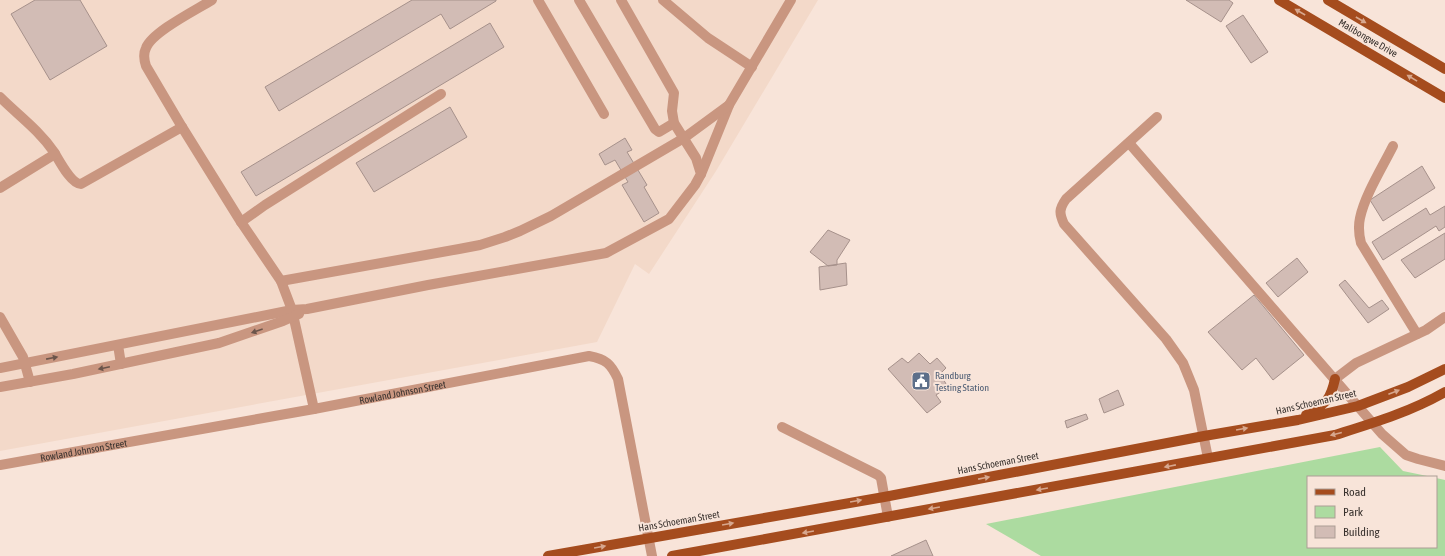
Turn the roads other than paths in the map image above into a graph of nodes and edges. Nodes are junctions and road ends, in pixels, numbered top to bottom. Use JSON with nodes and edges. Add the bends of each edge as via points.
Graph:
{"nodes":[{"id":1,"x":212,"y":0,"type":"edge"},
{"id":2,"x":538,"y":0,"type":"edge"},
{"id":3,"x":579,"y":0,"type":"edge"},
{"id":4,"x":621,"y":0,"type":"edge"},
{"id":5,"x":663,"y":0,"type":"edge"},
{"id":6,"x":791,"y":0,"type":"edge"},
{"id":7,"x":1279,"y":0,"type":"edge"},
{"id":8,"x":1328,"y":0,"type":"edge"},
{"id":9,"x":752,"y":67,"type":"junction"},
{"id":10,"x":1445,"y":69,"type":"edge"},
{"id":11,"x":441,"y":94,"type":"dead end"},
{"id":12,"x":0,"y":97,"type":"edge"},
{"id":13,"x":1445,"y":98,"type":"edge"},
{"id":14,"x":729,"y":105,"type":"junction"},
{"id":15,"x":604,"y":114,"type":"dead end"},
{"id":16,"x":1157,"y":117,"type":"dead end"},
{"id":17,"x":674,"y":123,"type":"junction"},
{"id":18,"x":182,"y":127,"type":"junction"},
{"id":19,"x":684,"y":138,"type":"junction"},
{"id":20,"x":1128,"y":143,"type":"junction"},
{"id":21,"x":1393,"y":146,"type":"dead end"},
{"id":22,"x":55,"y":154,"type":"junction"},
{"id":23,"x":700,"y":174,"type":"junction"},
{"id":24,"x":0,"y":188,"type":"edge"},
{"id":25,"x":241,"y":222,"type":"junction"},
{"id":26,"x":281,"y":281,"type":"junction"},
{"id":27,"x":293,"y":313,"type":"junction"},
{"id":28,"x":0,"y":317,"type":"edge"},
{"id":29,"x":1445,"y":317,"type":"edge"},
{"id":30,"x":193,"y":330,"type":"junction"},
{"id":31,"x":1417,"y":334,"type":"junction"},
{"id":32,"x":118,"y":345,"type":"junction"},
{"id":33,"x":197,"y":348,"type":"junction"},
{"id":34,"x":25,"y":363,"type":"junction"},
{"id":35,"x":121,"y":364,"type":"junction"},
{"id":36,"x":0,"y":368,"type":"edge"},
{"id":37,"x":1445,"y":369,"type":"edge"},
{"id":38,"x":1335,"y":379,"type":"junction"},
{"id":39,"x":30,"y":382,"type":"junction"},
{"id":40,"x":0,"y":387,"type":"edge"},
{"id":41,"x":1445,"y":392,"type":"edge"},
{"id":42,"x":1358,"y":406,"type":"junction"},
{"id":43,"x":314,"y":409,"type":"junction"},
{"id":44,"x":1298,"y":420,"type":"junction"},
{"id":45,"x":1373,"y":423,"type":"junction"},
{"id":46,"x":782,"y":427,"type":"dead end"},
{"id":47,"x":1204,"y":436,"type":"junction"},
{"id":48,"x":1208,"y":458,"type":"junction"},
{"id":49,"x":0,"y":466,"type":"edge"},
{"id":50,"x":1445,"y":466,"type":"edge"},
{"id":51,"x":884,"y":497,"type":"junction"},
{"id":52,"x":888,"y":517,"type":"junction"},
{"id":53,"x":649,"y":538,"type":"junction"},
{"id":54,"x":548,"y":556,"type":"edge"},
{"id":55,"x":652,"y":556,"type":"edge"},
{"id":56,"x":672,"y":556,"type":"edge"}],
"edges":[{"from":1,"to":18,"type":"street","via":[[154,36],[144,54],[146,66]]},
{"from":2,"to":15,"type":"street"},
{"from":3,"to":17,"type":"street","via":[[655,129],[659,132]]},
{"from":4,"to":17,"type":"street","via":[[674,93]]},
{"from":5,"to":9,"type":"street","via":[[708,38]]},
{"from":6,"to":9,"type":"street"},
{"from":13,"to":7,"type":"main road","name":"Malibongwe Drive","one_way":true},
{"from":8,"to":10,"type":"main road","name":"Malibongwe Drive","one_way":true},
{"from":9,"to":14,"type":"street"},
{"from":11,"to":25,"type":"street"},
{"from":12,"to":22,"type":"street","via":[[43,137]]},
{"from":14,"to":19,"type":"street"},
{"from":14,"to":23,"type":"street"},
{"from":16,"to":20,"type":"street"},
{"from":17,"to":19,"type":"street"},
{"from":18,"to":22,"type":"street","via":[[81,184],[75,182]]},
{"from":18,"to":25,"type":"street"},
{"from":19,"to":23,"type":"street","via":[[696,158]]},
{"from":19,"to":26,"type":"street","via":[[550,216],[505,237],[459,249]]},
{"from":20,"to":38,"type":"street"},
{"from":20,"to":47,"type":"street","via":[[1066,199],[1060,207],[1060,215],[1064,224],[1166,339],[1183,363],[1194,390]]},
{"from":21,"to":31,"type":"street","via":[[1366,200],[1359,219],[1358,233],[1361,243]]},
{"from":22,"to":24,"type":"street"},
{"from":23,"to":27,"type":"street","via":[[695,185],[669,219],[606,253],[428,285]]},
{"from":25,"to":26,"type":"street"},
{"from":26,"to":27,"type":"street"},
{"from":27,"to":30,"type":"street"},
{"from":27,"to":33,"type":"street","one_way":true,"via":[[230,340]]},
{"from":27,"to":43,"type":"street"},
{"from":28,"to":34,"type":"street"},
{"from":29,"to":31,"type":"street"},
{"from":30,"to":32,"type":"street"},
{"from":30,"to":33,"type":"street"},
{"from":31,"to":38,"type":"street","via":[[1356,363]]},
{"from":34,"to":32,"type":"street","one_way":true},
{"from":32,"to":35,"type":"street"},
{"from":33,"to":35,"type":"street"},
{"from":34,"to":36,"type":"street"},
{"from":34,"to":39,"type":"street"},
{"from":35,"to":39,"type":"street","one_way":true},
{"from":42,"to":37,"type":"main road","name":"Hans Schoeman Street","one_way":true,"via":[[1408,387]]},
{"from":38,"to":42,"type":"street"},
{"from":38,"to":44,"type":"main road","via":[[1327,401]]},
{"from":39,"to":40,"type":"street"},
{"from":41,"to":45,"type":"main road","via":[[1426,403]]},
{"from":42,"to":44,"type":"main road","name":"Hans Schoeman Street"},
{"from":42,"to":45,"type":"street"},
{"from":43,"to":49,"type":"street","name":"Rowland Johnson Street"},
{"from":43,"to":53,"type":"street","name":"Rowland Johnson Street","via":[[582,357],[604,360],[612,367],[618,379]]},
{"from":47,"to":44,"type":"main road","name":"Hans Schoeman Street","one_way":true},
{"from":45,"to":48,"type":"main road","one_way":true,"via":[[1335,435]]},
{"from":45,"to":50,"type":"street","via":[[1406,454]]},
{"from":46,"to":51,"type":"street","via":[[874,472],[881,478]]},
{"from":47,"to":48,"type":"street"},
{"from":51,"to":47,"type":"main road","name":"Hans Schoeman Street","one_way":true},
{"from":48,"to":52,"type":"main road","one_way":true},
{"from":51,"to":52,"type":"street"},
{"from":53,"to":51,"type":"main road","name":"Hans Schoeman Street","one_way":true},
{"from":52,"to":56,"type":"main road","one_way":true},
{"from":54,"to":53,"type":"main road","name":"Hans Schoeman Street","one_way":true},
{"from":53,"to":55,"type":"street","name":"Rowland Johnson Street"}]}
